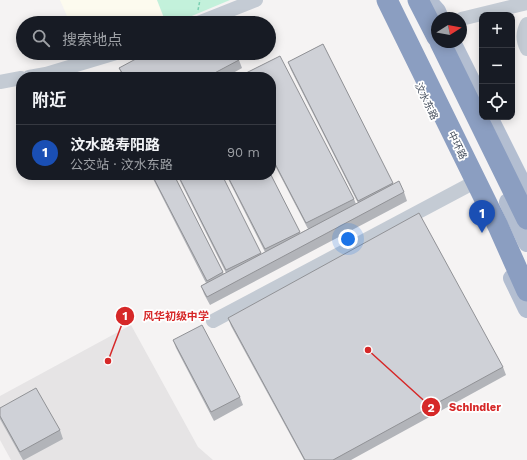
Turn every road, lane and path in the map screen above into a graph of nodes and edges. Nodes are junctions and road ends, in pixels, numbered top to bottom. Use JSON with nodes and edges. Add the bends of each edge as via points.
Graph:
{"nodes":[{"id":1,"x":256,"y":0,"type":"edge"},
{"id":2,"x":383,"y":0,"type":"edge"},
{"id":3,"x":387,"y":0,"type":"edge"},
{"id":4,"x":395,"y":0,"type":"edge"},
{"id":5,"x":409,"y":0,"type":"edge"},
{"id":6,"x":418,"y":0,"type":"edge"},
{"id":7,"x":427,"y":0,"type":"edge"},
{"id":8,"x":527,"y":3,"type":"edge"},
{"id":9,"x":437,"y":12,"type":"edge"},
{"id":10,"x":216,"y":16,"type":"edge"},
{"id":11,"x":467,"y":18,"type":"edge"},
{"id":12,"x":527,"y":24,"type":"edge"},
{"id":13,"x":431,"y":25,"type":"edge"},
{"id":14,"x":443,"y":48,"type":"edge"},
{"id":15,"x":455,"y":48,"type":"edge"},
{"id":16,"x":527,"y":49,"type":"edge"},
{"id":17,"x":93,"y":60,"type":"edge"},
{"id":18,"x":53,"y":72,"type":"edge"},
{"id":19,"x":16,"y":79,"type":"edge"},
{"id":20,"x":0,"y":82,"type":"edge"},
{"id":21,"x":479,"y":96,"type":"edge"},
{"id":22,"x":490,"y":120,"type":"edge"},
{"id":23,"x":468,"y":185,"type":"junction"},
{"id":24,"x":527,"y":193,"type":"edge"},
{"id":25,"x":527,"y":219,"type":"edge"},
{"id":26,"x":527,"y":243,"type":"edge"},
{"id":27,"x":527,"y":273,"type":"edge"},
{"id":28,"x":527,"y":291,"type":"edge"},
{"id":29,"x":527,"y":309,"type":"edge"},
{"id":30,"x":213,"y":321,"type":"dead end"}],
"edges":[{"from":1,"to":10,"type":"street"},
{"from":2,"to":23,"type":"main road","name":"汶水东路","via":[[390,26]]},
{"from":3,"to":28,"type":"highway","name":"中环路","via":[[498,226]]},
{"from":4,"to":27,"type":"main road","name":"汶水东路"},
{"from":5,"to":26,"type":"main road"},
{"from":6,"to":13,"type":"highway"},
{"from":7,"to":9,"type":"main road"},
{"from":8,"to":11,"type":"street"},
{"from":12,"to":16,"type":"street","via":[[523,32]]},
{"from":14,"to":25,"type":"highway"},
{"from":15,"to":21,"type":"main road"},
{"from":17,"to":18,"type":"street"},
{"from":19,"to":20,"type":"street"},
{"from":22,"to":24,"type":"main road"},
{"from":23,"to":29,"type":"main road","name":"汶水东路"},
{"from":23,"to":30,"type":"street"}]}
